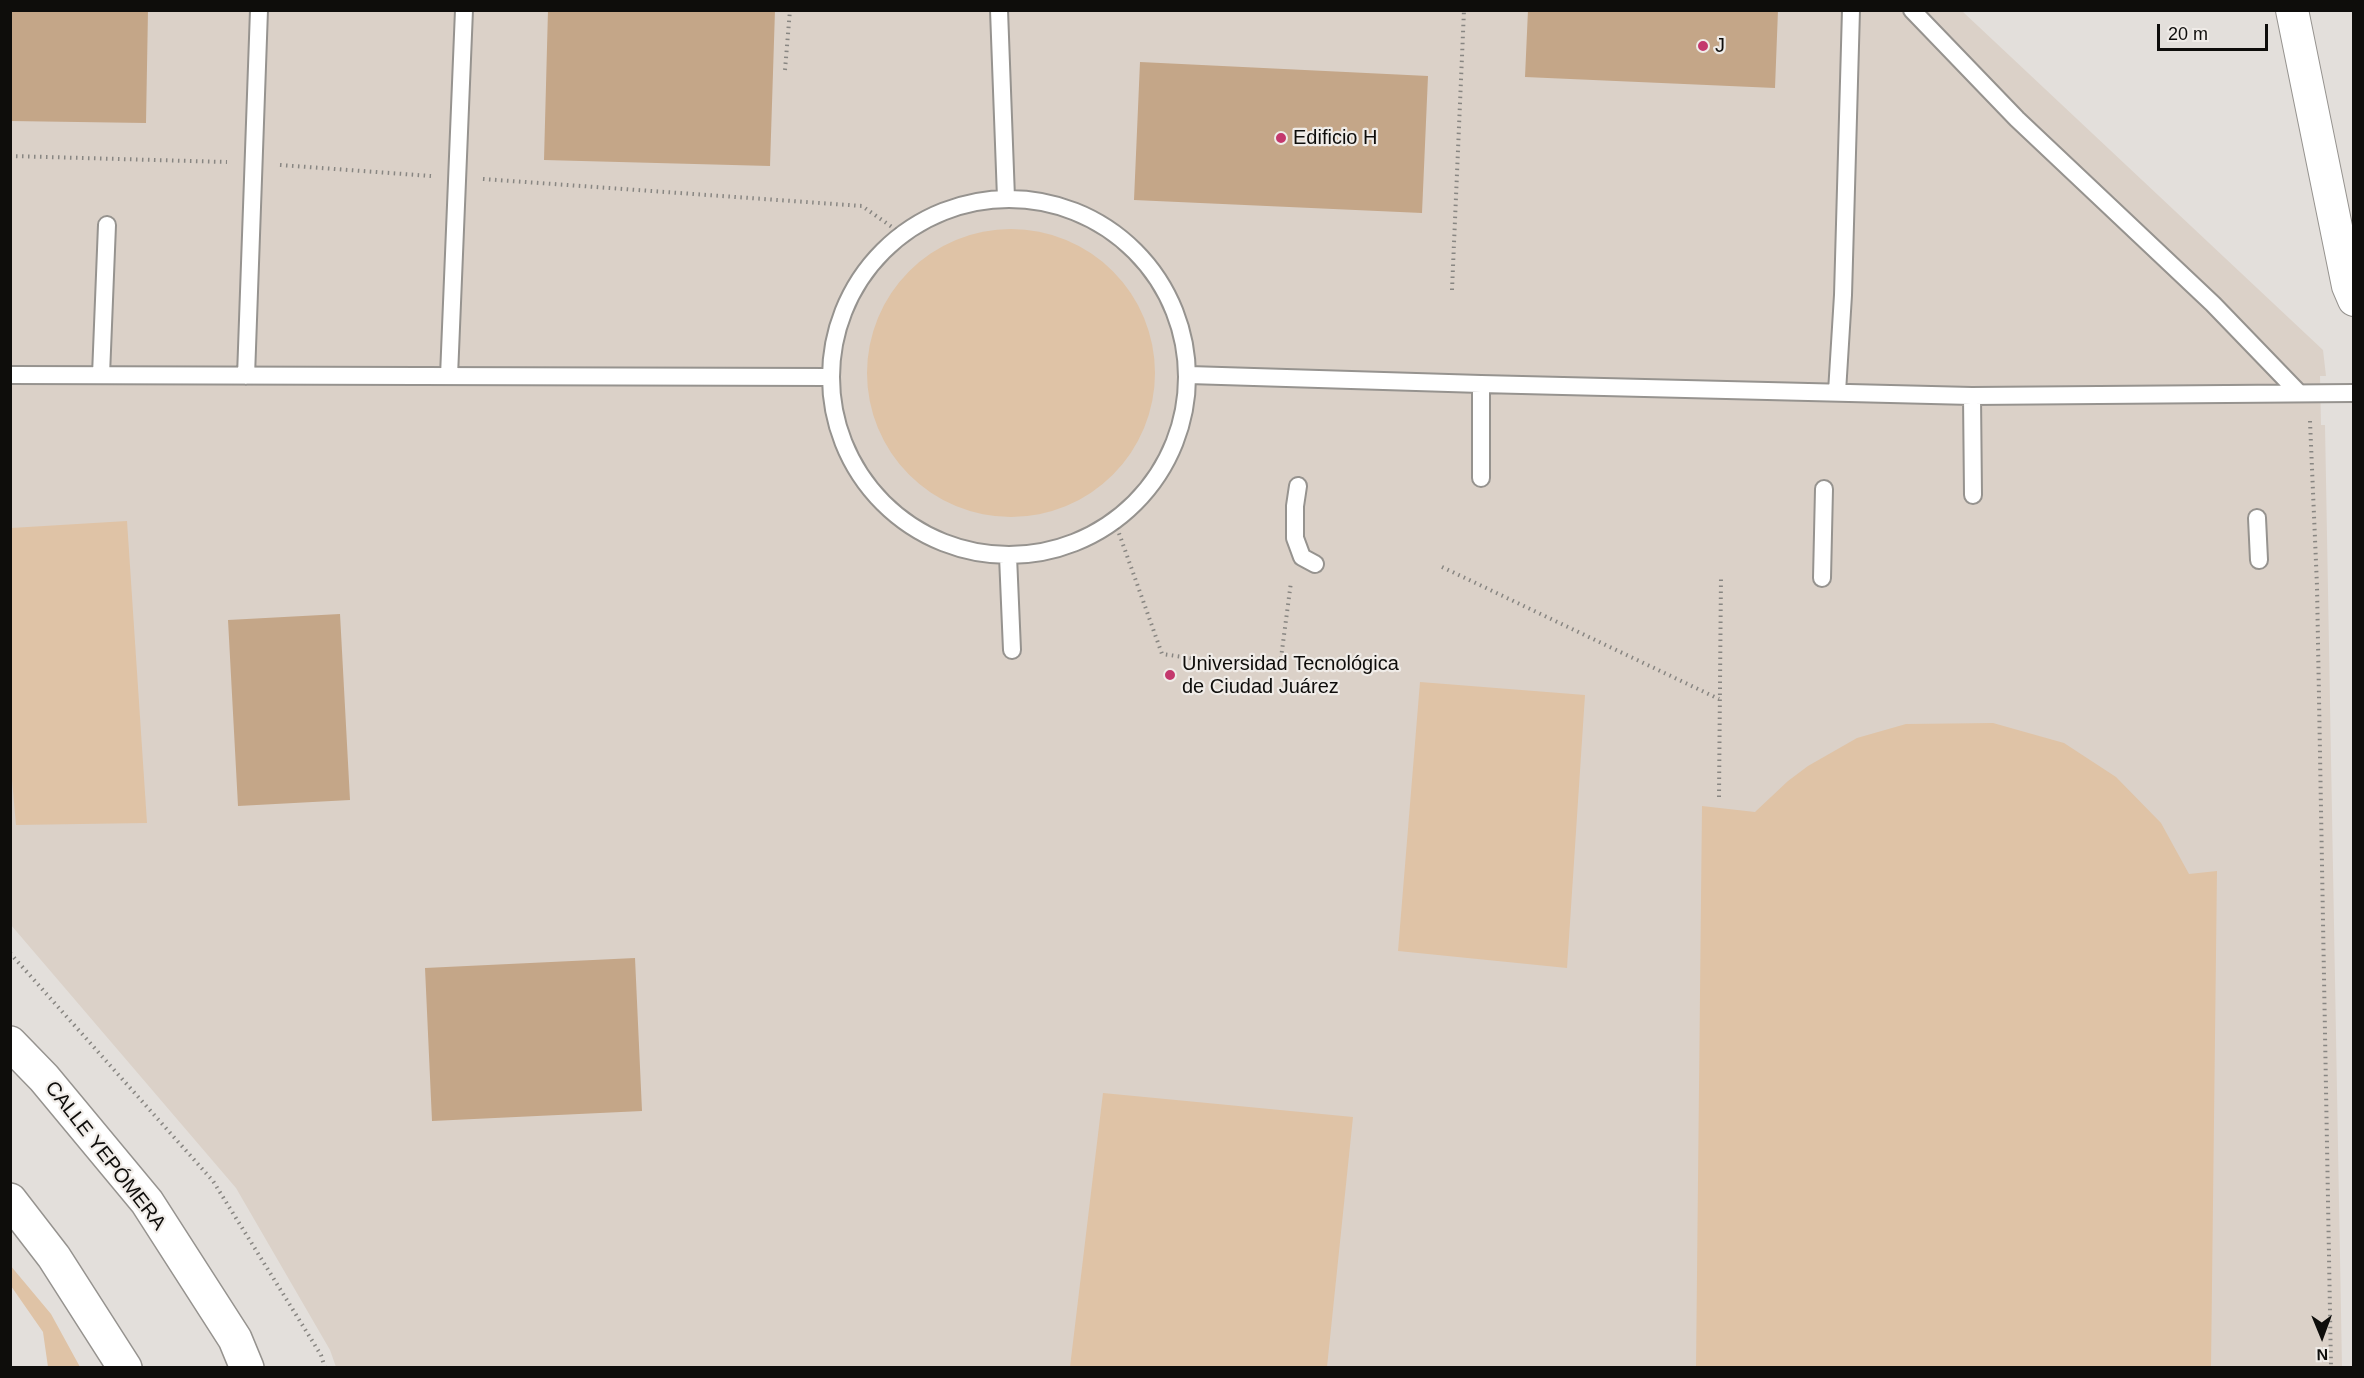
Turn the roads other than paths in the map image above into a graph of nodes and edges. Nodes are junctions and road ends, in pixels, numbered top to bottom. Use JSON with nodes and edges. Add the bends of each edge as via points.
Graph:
{"nodes":[{"id":1,"x":259,"y":10,"type":"edge"},
{"id":2,"x":464,"y":10,"type":"edge"},
{"id":3,"x":999,"y":10,"type":"edge"},
{"id":4,"x":1851,"y":10,"type":"edge"},
{"id":5,"x":1912,"y":10,"type":"edge"},
{"id":6,"x":2292,"y":10,"type":"edge"},
{"id":7,"x":1006,"y":198,"type":"junction"},
{"id":8,"x":107,"y":225,"type":"dead end"},
{"id":9,"x":2354,"y":300,"type":"edge"},
{"id":10,"x":10,"y":375,"type":"edge"},
{"id":11,"x":101,"y":375,"type":"junction"},
{"id":12,"x":1189,"y":375,"type":"junction"},
{"id":13,"x":246,"y":376,"type":"junction"},
{"id":14,"x":449,"y":376,"type":"junction"},
{"id":15,"x":829,"y":377,"type":"junction"},
{"id":16,"x":1481,"y":384,"type":"junction"},
{"id":17,"x":1837,"y":393,"type":"junction"},
{"id":18,"x":2304,"y":393,"type":"junction"},
{"id":19,"x":2354,"y":393,"type":"edge"},
{"id":20,"x":1972,"y":396,"type":"junction"},
{"id":21,"x":1481,"y":478,"type":"dead end"},
{"id":22,"x":1298,"y":486,"type":"dead end"},
{"id":23,"x":1824,"y":489,"type":"dead end"},
{"id":24,"x":1973,"y":495,"type":"dead end"},
{"id":25,"x":2257,"y":518,"type":"dead end"},
{"id":26,"x":1008,"y":556,"type":"junction"},
{"id":27,"x":1308,"y":560,"type":"road end"},
{"id":28,"x":2259,"y":560,"type":"dead end"},
{"id":29,"x":1822,"y":578,"type":"dead end"},
{"id":30,"x":1012,"y":650,"type":"dead end"},
{"id":31,"x":10,"y":1043,"type":"edge"},
{"id":32,"x":10,"y":1200,"type":"edge"},
{"id":33,"x":125,"y":1368,"type":"edge"},
{"id":34,"x":247,"y":1368,"type":"edge"}],
"edges":[{"from":1,"to":13,"type":"lane"},
{"from":2,"to":14,"type":"lane"},
{"from":3,"to":7,"type":"lane"},
{"from":4,"to":17,"type":"lane"},
{"from":5,"to":18,"type":"lane","via":[[2017,119]]},
{"from":6,"to":9,"type":"street"},
{"from":7,"to":12,"type":"lane","via":[[1053,203],[1097,221],[1135,249],[1164,286],[1183,329]]},
{"from":7,"to":15,"type":"lane","via":[[951,208],[902,234],[863,273],[838,322]]},
{"from":8,"to":11,"type":"lane"},
{"from":10,"to":11,"type":"lane"},
{"from":11,"to":13,"type":"lane"},
{"from":12,"to":16,"type":"lane"},
{"from":12,"to":26,"type":"lane","via":[[1181,431],[1155,482],[1115,522],[1064,547]]},
{"from":13,"to":14,"type":"lane"},
{"from":14,"to":15,"type":"lane"},
{"from":15,"to":26,"type":"lane","via":[[838,432],[864,481],[887,505],[903,521],[953,547]]},
{"from":16,"to":17,"type":"lane"},
{"from":16,"to":21,"type":"lane"},
{"from":17,"to":20,"type":"lane"},
{"from":18,"to":19,"type":"lane"},
{"from":18,"to":20,"type":"lane"},
{"from":20,"to":24,"type":"lane"},
{"from":22,"to":27,"type":"lane","via":[[1294,530],[1298,549]]},
{"from":23,"to":29,"type":"lane"},
{"from":25,"to":28,"type":"lane"},
{"from":26,"to":30,"type":"lane"},
{"from":31,"to":34,"type":"main road","name":"CALLE YEPÓMERA","via":[[147,1202],[234,1340]]},
{"from":32,"to":33,"type":"main road","via":[[54,1257]]}]}
